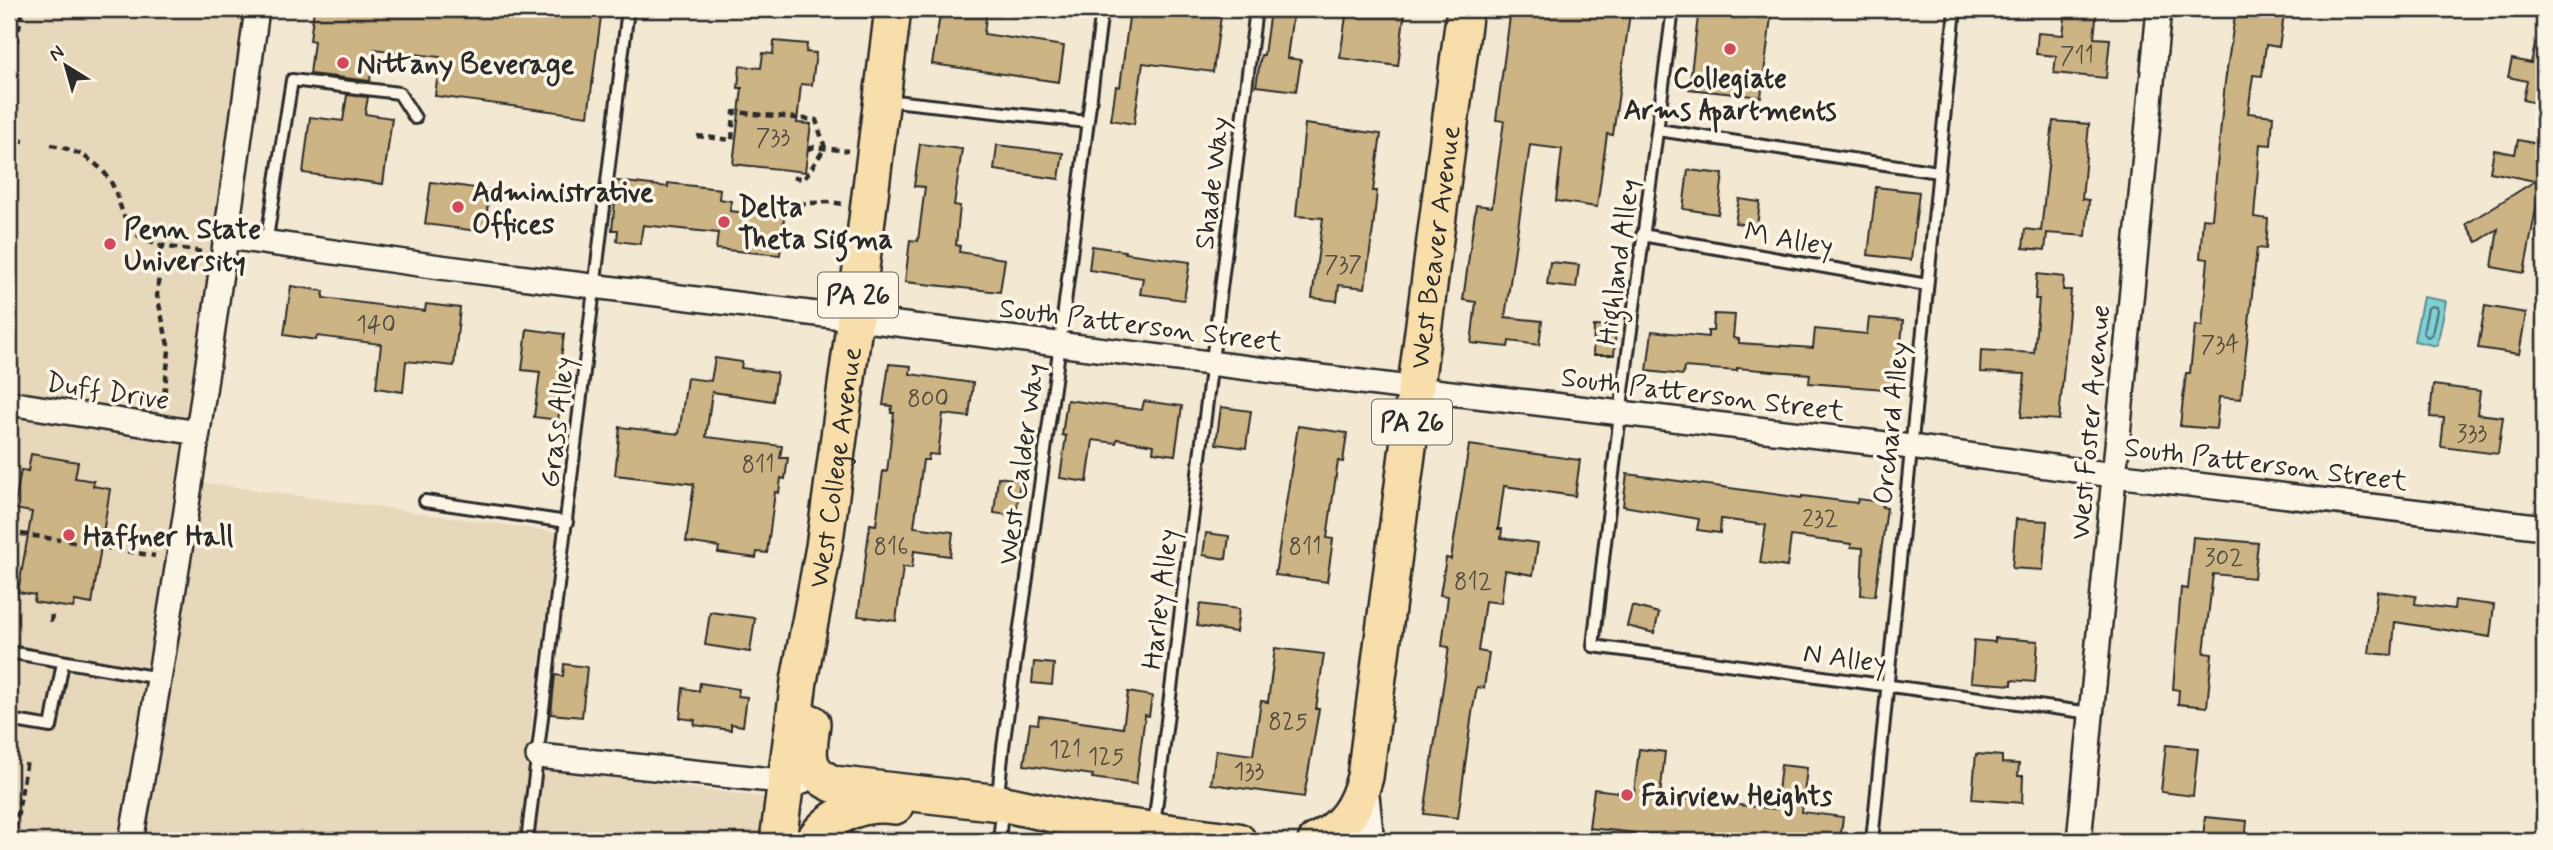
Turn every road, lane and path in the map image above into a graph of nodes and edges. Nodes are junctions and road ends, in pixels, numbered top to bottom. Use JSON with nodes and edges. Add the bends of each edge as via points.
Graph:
{"nodes":[{"id":1,"x":22,"y":9,"type":"edge"},
{"id":2,"x":257,"y":9,"type":"edge"},
{"id":3,"x":628,"y":9,"type":"edge"},
{"id":4,"x":893,"y":9,"type":"edge"},
{"id":5,"x":1102,"y":9,"type":"edge"},
{"id":6,"x":1256,"y":9,"type":"edge"},
{"id":7,"x":1465,"y":9,"type":"edge"},
{"id":8,"x":1673,"y":9,"type":"edge"},
{"id":9,"x":1955,"y":9,"type":"edge"},
{"id":10,"x":2159,"y":9,"type":"edge"},
{"id":11,"x":9,"y":41,"type":"edge"},
{"id":12,"x":16,"y":42,"type":"junction"},
{"id":13,"x":9,"y":89,"type":"edge"},
{"id":14,"x":882,"y":99,"type":"junction"},
{"id":15,"x":415,"y":118,"type":"dead end"},
{"id":16,"x":1087,"y":122,"type":"junction"},
{"id":17,"x":1658,"y":130,"type":"junction"},
{"id":18,"x":697,"y":136,"type":"dead end"},
{"id":19,"x":9,"y":140,"type":"edge"},
{"id":20,"x":24,"y":141,"type":"dead end"},
{"id":21,"x":51,"y":145,"type":"dead end"},
{"id":22,"x":825,"y":148,"type":"junction"},
{"id":23,"x":808,"y":149,"type":"dead end"},
{"id":24,"x":845,"y":151,"type":"dead end"},
{"id":25,"x":1938,"y":172,"type":"junction"},
{"id":26,"x":789,"y":177,"type":"dead end"},
{"id":27,"x":829,"y":202,"type":"dead end"},
{"id":28,"x":763,"y":206,"type":"dead end"},
{"id":29,"x":1642,"y":235,"type":"junction"},
{"id":30,"x":227,"y":237,"type":"junction"},
{"id":31,"x":162,"y":244,"type":"junction"},
{"id":32,"x":266,"y":244,"type":"junction"},
{"id":33,"x":202,"y":252,"type":"dead end"},
{"id":34,"x":1927,"y":285,"type":"junction"},
{"id":35,"x":595,"y":286,"type":"junction"},
{"id":36,"x":855,"y":318,"type":"junction"},
{"id":37,"x":1060,"y":344,"type":"junction"},
{"id":38,"x":1212,"y":362,"type":"junction"},
{"id":39,"x":1417,"y":389,"type":"junction"},
{"id":40,"x":9,"y":403,"type":"edge"},
{"id":41,"x":1620,"y":414,"type":"junction"},
{"id":42,"x":161,"y":415,"type":"dead end"},
{"id":43,"x":198,"y":433,"type":"junction"},
{"id":44,"x":1911,"y":447,"type":"junction"},
{"id":45,"x":2113,"y":474,"type":"junction"},
{"id":46,"x":425,"y":501,"type":"dead end"},
{"id":47,"x":567,"y":522,"type":"junction"},
{"id":48,"x":2544,"y":527,"type":"edge"},
{"id":49,"x":9,"y":532,"type":"edge"},
{"id":50,"x":60,"y":540,"type":"dead end"},
{"id":51,"x":68,"y":541,"type":"dead end"},
{"id":52,"x":11,"y":555,"type":"edge"},
{"id":53,"x":155,"y":556,"type":"dead end"},
{"id":54,"x":820,"y":580,"type":"junction"},
{"id":55,"x":9,"y":595,"type":"edge"},
{"id":56,"x":52,"y":614,"type":"dead end"},
{"id":57,"x":51,"y":622,"type":"dead end"},
{"id":58,"x":1593,"y":646,"type":"joint"},
{"id":59,"x":9,"y":652,"type":"edge"},
{"id":60,"x":63,"y":662,"type":"junction"},
{"id":61,"x":159,"y":678,"type":"junction"},
{"id":62,"x":1887,"y":686,"type":"junction"},
{"id":63,"x":2091,"y":713,"type":"junction"},
{"id":64,"x":9,"y":720,"type":"edge"},
{"id":65,"x":538,"y":756,"type":"junction"},
{"id":66,"x":27,"y":760,"type":"dead end"},
{"id":67,"x":787,"y":783,"type":"junction"},
{"id":68,"x":833,"y":784,"type":"junction"},
{"id":69,"x":1000,"y":822,"type":"edge"},
{"id":70,"x":1153,"y":836,"type":"edge"},
{"id":71,"x":1341,"y":836,"type":"edge"},
{"id":72,"x":13,"y":841,"type":"edge"},
{"id":73,"x":131,"y":841,"type":"edge"},
{"id":74,"x":527,"y":841,"type":"edge"},
{"id":75,"x":778,"y":841,"type":"edge"},
{"id":76,"x":813,"y":841,"type":"edge"},
{"id":77,"x":1238,"y":841,"type":"edge"},
{"id":78,"x":1872,"y":841,"type":"edge"},
{"id":79,"x":2079,"y":841,"type":"edge"}],
"edges":[{"from":1,"to":12,"type":"path"},
{"from":2,"to":30,"type":"street"},
{"from":3,"to":35,"type":"lane","name":"Grass Alley"},
{"from":4,"to":14,"type":"main road","name":"West College Avenue","number":"PA 26"},
{"from":5,"to":16,"type":"lane","name":"West Calder Way"},
{"from":6,"to":38,"type":"lane","name":"Shade Way"},
{"from":7,"to":39,"type":"main road","name":"West Beaver Avenue","number":"PA 26"},
{"from":8,"to":17,"type":"lane","name":"Highland Alley"},
{"from":9,"to":25,"type":"lane","name":"Orchard Alley"},
{"from":10,"to":45,"type":"street","name":"West Foster Avenue"},
{"from":11,"to":12,"type":"path"},
{"from":12,"to":13,"type":"path"},
{"from":14,"to":16,"type":"lane"},
{"from":14,"to":36,"type":"main road","name":"West College Avenue","number":"PA 26"},
{"from":15,"to":32,"type":"lane","via":[[399,93],[292,80]]},
{"from":16,"to":37,"type":"lane","name":"West Calder Way"},
{"from":17,"to":25,"type":"lane"},
{"from":17,"to":29,"type":"lane","name":"Highland Alley"},
{"from":18,"to":22,"type":"path","via":[[732,140],[734,112],[816,120]]},
{"from":19,"to":20,"type":"path"},
{"from":21,"to":31,"type":"path","via":[[78,152],[94,164],[110,181],[134,231]]},
{"from":22,"to":23,"type":"path"},
{"from":22,"to":24,"type":"path"},
{"from":22,"to":26,"type":"path","via":[[804,179]]},
{"from":25,"to":34,"type":"lane","name":"Orchard Alley"},
{"from":27,"to":28,"type":"path"},
{"from":29,"to":34,"type":"lane","name":"M Alley"},
{"from":29,"to":41,"type":"lane","name":"Highland Alley"},
{"from":30,"to":32,"type":"street","name":"South Patterson Street"},
{"from":30,"to":43,"type":"street"},
{"from":31,"to":33,"type":"path"},
{"from":31,"to":42,"type":"path","via":[[156,295],[169,350]]},
{"from":32,"to":35,"type":"street","name":"South Patterson Street"},
{"from":34,"to":44,"type":"lane","name":"Orchard Alley"},
{"from":35,"to":36,"type":"street","name":"South Patterson Street"},
{"from":35,"to":47,"type":"lane","name":"Grass Alley"},
{"from":36,"to":37,"type":"street","name":"South Patterson Street"},
{"from":36,"to":54,"type":"main road","name":"West College Avenue","number":"PA 26"},
{"from":37,"to":38,"type":"street","name":"South Patterson Street"},
{"from":37,"to":69,"type":"lane","name":"West Calder Way","via":[[1003,747]]},
{"from":38,"to":39,"type":"street","name":"South Patterson Street"},
{"from":38,"to":70,"type":"lane","name":"Harley Alley"},
{"from":39,"to":41,"type":"street","name":"South Patterson Street"},
{"from":39,"to":71,"type":"main road","name":"West Beaver Avenue","number":"PA 26","via":[[1365,777]]},
{"from":40,"to":43,"type":"street","name":"Duff Drive"},
{"from":41,"to":44,"type":"street","name":"South Patterson Street"},
{"from":41,"to":58,"type":"lane","name":"Highland Alley"},
{"from":43,"to":61,"type":"street"},
{"from":44,"to":45,"type":"street","name":"South Patterson Street"},
{"from":44,"to":62,"type":"lane","name":"Orchard Alley"},
{"from":45,"to":48,"type":"street","name":"South Patterson Street"},
{"from":45,"to":63,"type":"street","name":"West Foster Avenue"},
{"from":46,"to":47,"type":"lane"},
{"from":47,"to":65,"type":"lane","name":"Grass Alley"},
{"from":49,"to":50,"type":"path"},
{"from":49,"to":52,"type":"path"},
{"from":51,"to":53,"type":"path"},
{"from":52,"to":55,"type":"path"},
{"from":54,"to":67,"type":"main road","name":"West College Avenue","number":"PA 26","via":[[799,681]]},
{"from":54,"to":68,"type":"main road","via":[[809,761],[821,779]]},
{"from":56,"to":57,"type":"path"},
{"from":58,"to":62,"type":"lane","name":"N Alley"},
{"from":59,"to":60,"type":"lane"},
{"from":60,"to":61,"type":"lane"},
{"from":60,"to":64,"type":"lane","via":[[51,727]]},
{"from":61,"to":73,"type":"street"},
{"from":62,"to":63,"type":"lane","name":"N Alley"},
{"from":62,"to":78,"type":"lane","name":"Orchard Alley"},
{"from":63,"to":79,"type":"street","name":"West Foster Avenue"},
{"from":65,"to":67,"type":"street"},
{"from":65,"to":74,"type":"lane","name":"Grass Alley"},
{"from":66,"to":72,"type":"path"},
{"from":67,"to":68,"type":"street"},
{"from":67,"to":75,"type":"main road","name":"West College Avenue","number":"PA 26"},
{"from":68,"to":69,"type":"main road"},
{"from":69,"to":70,"type":"main road","via":[[1090,822]]},
{"from":69,"to":76,"type":"main road","via":[[874,805],[842,814]]},
{"from":70,"to":77,"type":"main road"}]}
